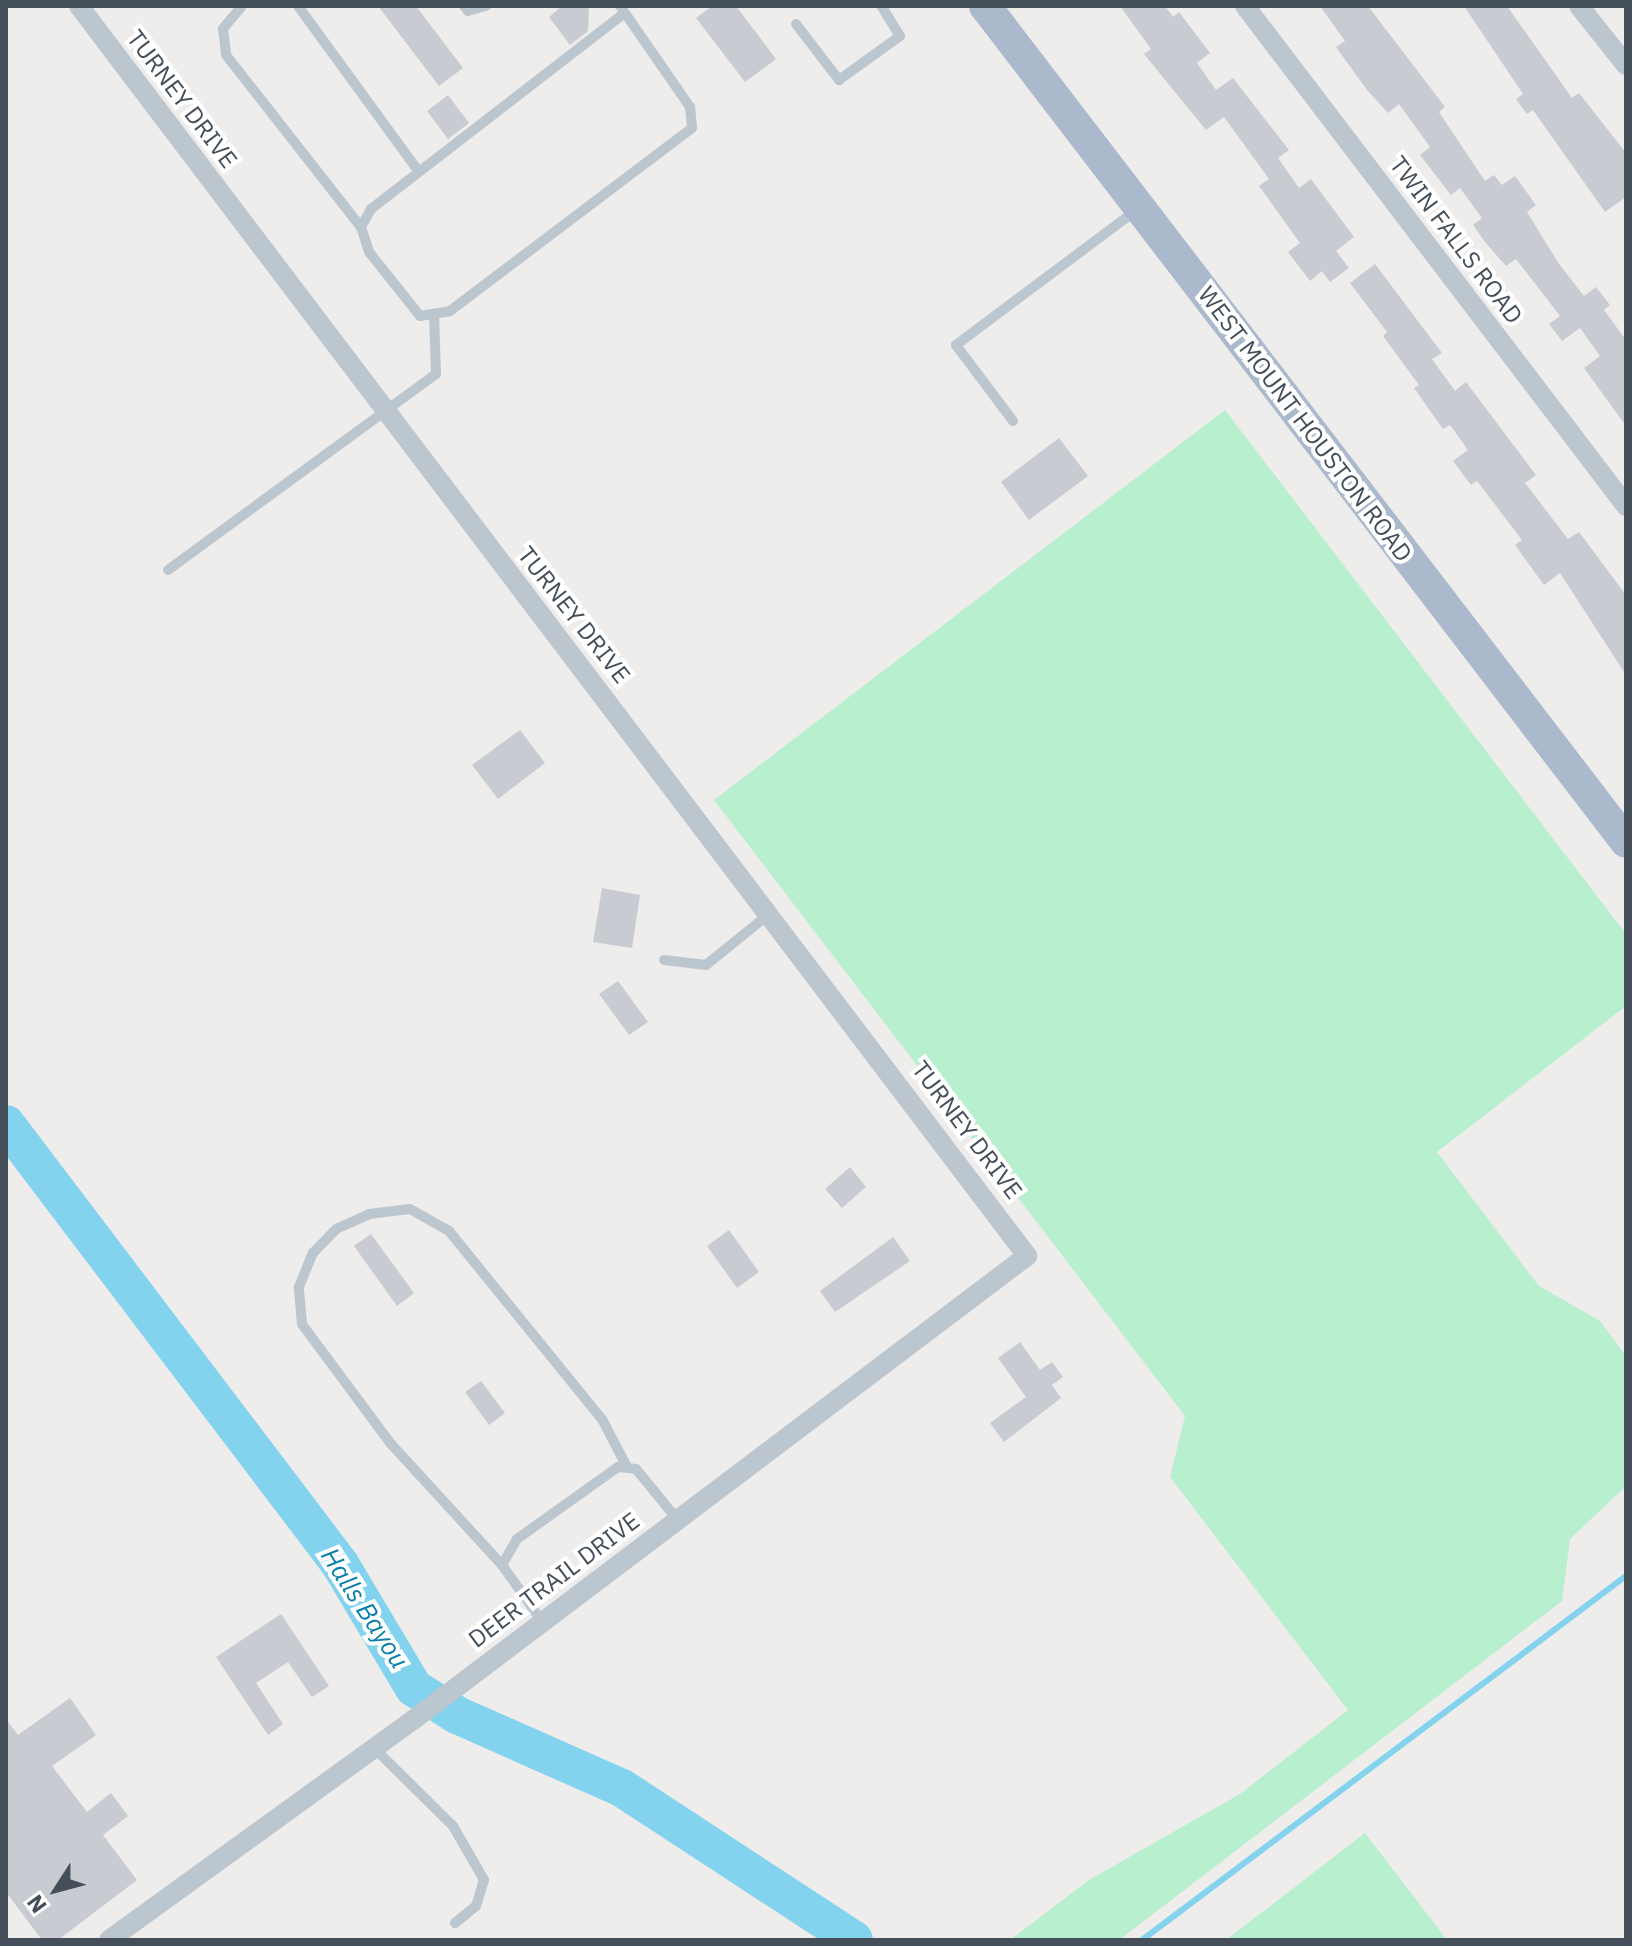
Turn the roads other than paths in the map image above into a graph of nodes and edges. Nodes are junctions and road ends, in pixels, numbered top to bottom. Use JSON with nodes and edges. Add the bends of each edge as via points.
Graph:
{"nodes":[{"id":1,"x":79,"y":6,"type":"edge"},
{"id":2,"x":242,"y":6,"type":"edge"},
{"id":3,"x":298,"y":6,"type":"edge"},
{"id":4,"x":464,"y":6,"type":"edge"},
{"id":5,"x":486,"y":6,"type":"edge"},
{"id":6,"x":881,"y":6,"type":"edge"},
{"id":7,"x":985,"y":6,"type":"edge"},
{"id":8,"x":1245,"y":6,"type":"edge"},
{"id":9,"x":1579,"y":6,"type":"edge"},
{"id":10,"x":620,"y":11,"type":"edge"},
{"id":11,"x":796,"y":24,"type":"dead end"},
{"id":12,"x":1626,"y":65,"type":"edge"},
{"id":13,"x":419,"y":172,"type":"junction"},
{"id":14,"x":1139,"y":208,"type":"junction"},
{"id":15,"x":361,"y":227,"type":"junction"},
{"id":16,"x":434,"y":314,"type":"junction"},
{"id":17,"x":383,"y":407,"type":"junction"},
{"id":18,"x":1013,"y":421,"type":"dead end"},
{"id":19,"x":1626,"y":506,"type":"edge"},
{"id":20,"x":168,"y":570,"type":"dead end"},
{"id":21,"x":1622,"y":829,"type":"edge"},
{"id":22,"x":770,"y":913,"type":"junction"},
{"id":23,"x":664,"y":960,"type":"dead end"},
{"id":24,"x":1027,"y":1256,"type":"joint"},
{"id":25,"x":627,"y":1467,"type":"junction"},
{"id":26,"x":677,"y":1519,"type":"junction"},
{"id":27,"x":502,"y":1565,"type":"junction"},
{"id":28,"x":541,"y":1620,"type":"junction"},
{"id":29,"x":374,"y":1748,"type":"junction"},
{"id":30,"x":455,"y":1923,"type":"dead end"},
{"id":31,"x":109,"y":1940,"type":"edge"}],
"edges":[{"from":1,"to":17,"type":"street","name":"TURNEY DRIVE"},
{"from":2,"to":15,"type":"lane","via":[[223,29],[226,55]]},
{"from":3,"to":13,"type":"lane"},
{"from":4,"to":5,"type":"lane","via":[[468,11]]},
{"from":6,"to":11,"type":"lane","via":[[900,36],[839,80]]},
{"from":7,"to":14,"type":"main road","name":"WEST MOUNT HOUSTON ROAD"},
{"from":8,"to":19,"type":"street","name":"TWIN FALLS ROAD"},
{"from":9,"to":12,"type":"street"},
{"from":10,"to":13,"type":"lane"},
{"from":10,"to":16,"type":"lane","via":[[690,107],[692,128],[450,311]]},
{"from":13,"to":15,"type":"lane","via":[[371,209]]},
{"from":14,"to":18,"type":"lane","via":[[956,345]]},
{"from":14,"to":21,"type":"main road","name":"WEST MOUNT HOUSTON ROAD"},
{"from":15,"to":16,"type":"lane","via":[[369,252],[420,316]]},
{"from":16,"to":17,"type":"lane","via":[[436,374],[408,398]]},
{"from":17,"to":20,"type":"lane"},
{"from":17,"to":22,"type":"street","name":"TURNEY DRIVE"},
{"from":22,"to":23,"type":"lane","via":[[706,965]]},
{"from":22,"to":24,"type":"street","name":"TURNEY DRIVE"},
{"from":24,"to":26,"type":"street","name":"DEER TRAIL DRIVE"},
{"from":25,"to":26,"type":"lane","via":[[636,1469]]},
{"from":25,"to":27,"type":"lane","via":[[609,1471],[517,1539]]},
{"from":25,"to":27,"type":"lane","via":[[602,1419],[449,1231],[410,1209],[369,1214],[336,1229],[313,1253],[299,1287],[302,1324],[391,1444]]},
{"from":26,"to":28,"type":"street","name":"DEER TRAIL DRIVE"},
{"from":27,"to":28,"type":"lane"},
{"from":28,"to":29,"type":"street","name":"DEER TRAIL DRIVE"},
{"from":29,"to":30,"type":"lane","via":[[453,1826],[484,1880],[476,1906]]},
{"from":29,"to":31,"type":"street","name":"DEER TRAIL DRIVE"}]}
